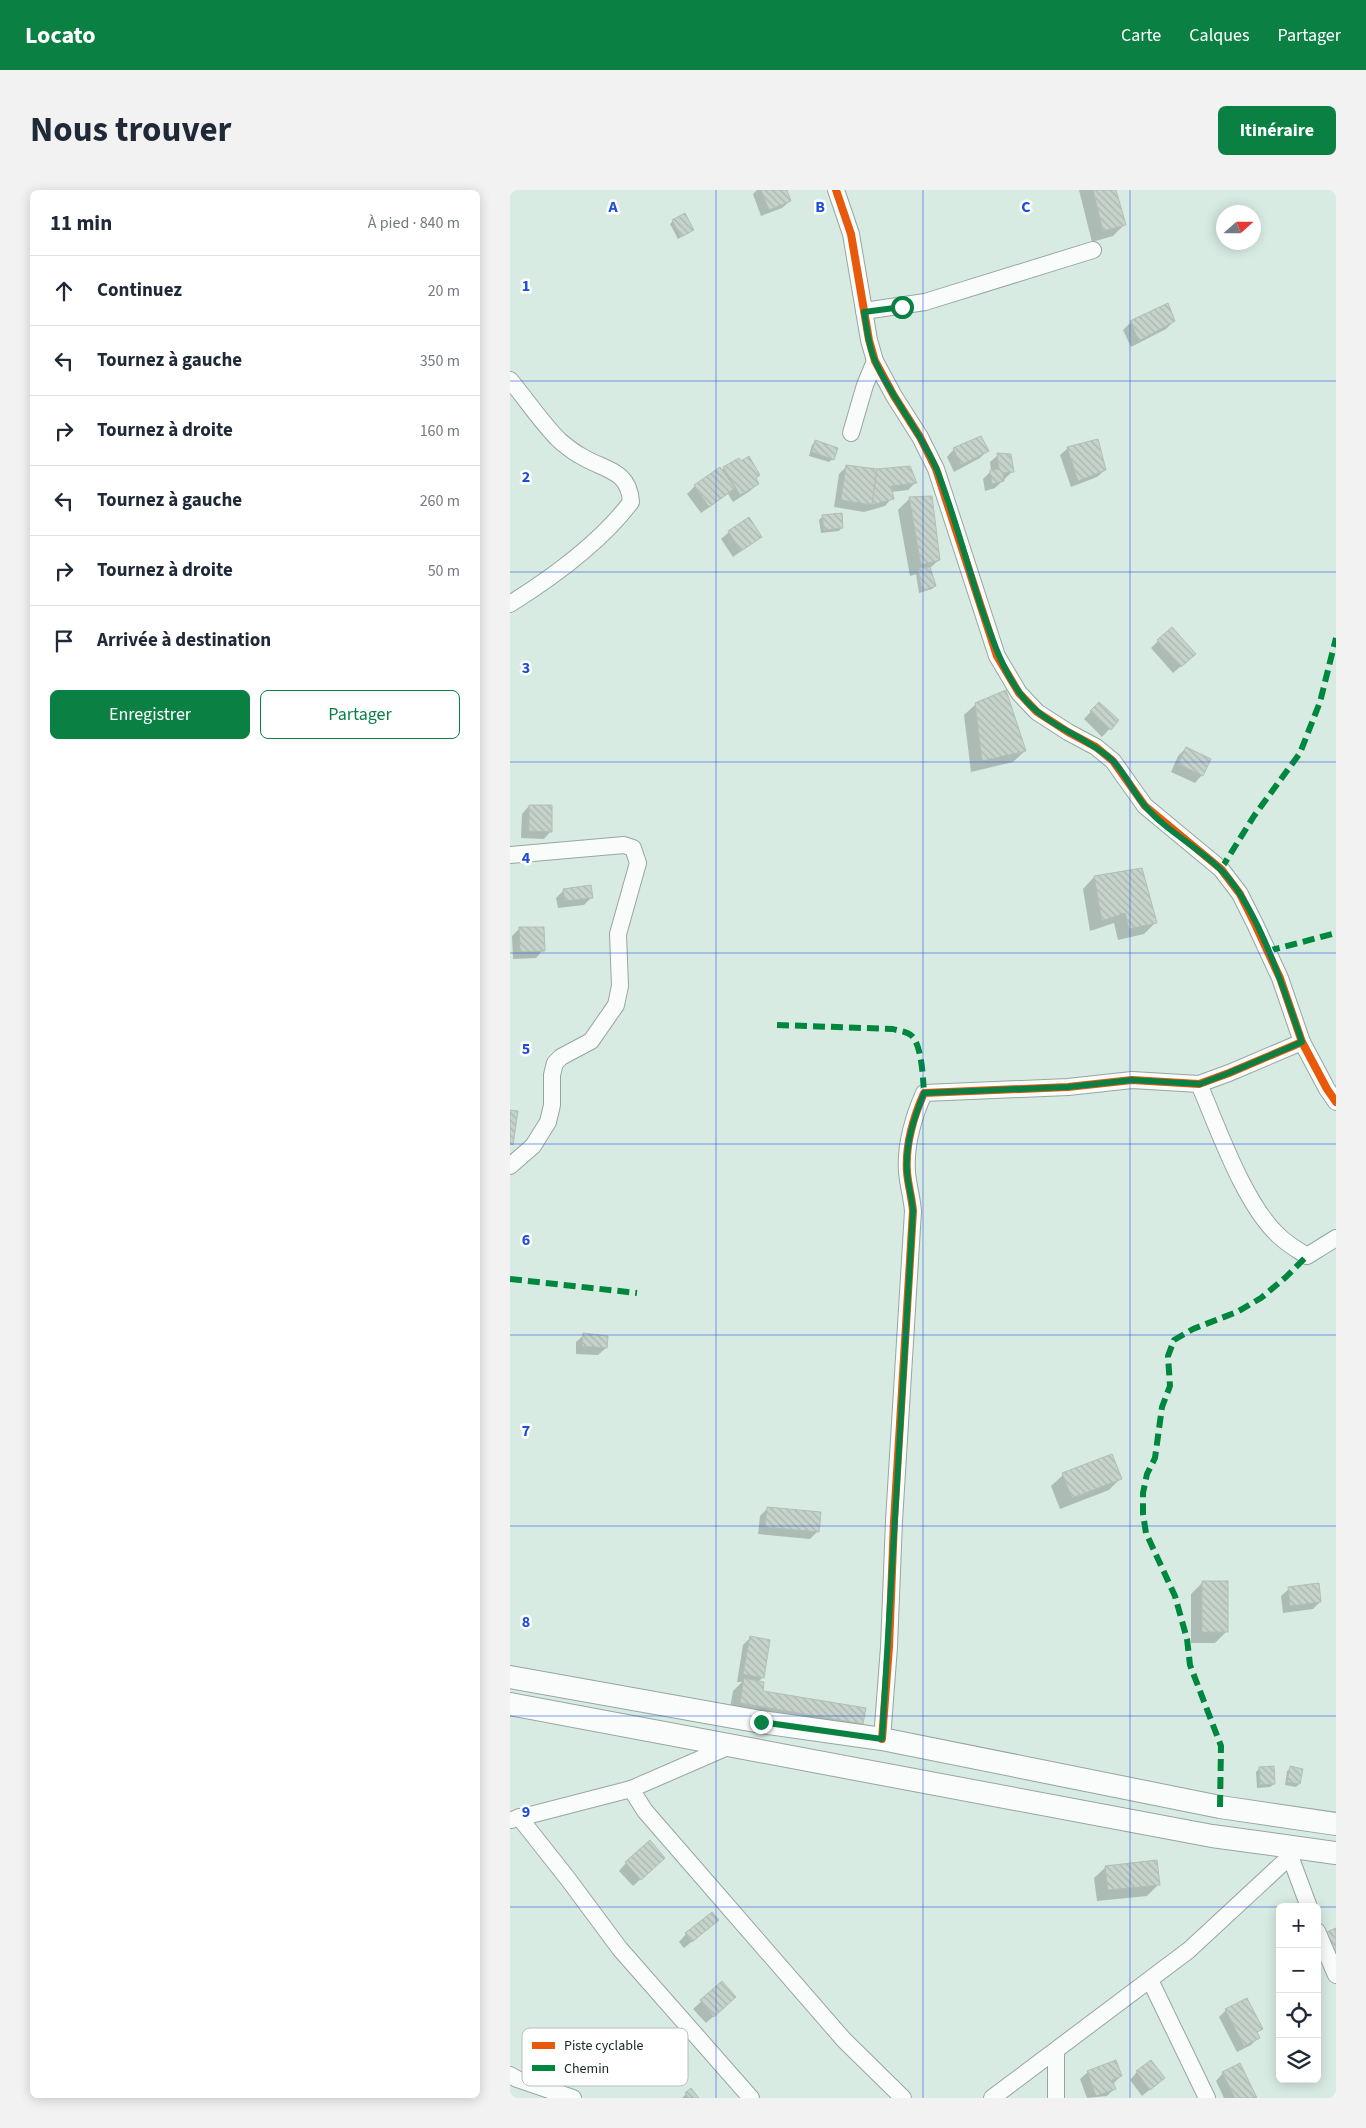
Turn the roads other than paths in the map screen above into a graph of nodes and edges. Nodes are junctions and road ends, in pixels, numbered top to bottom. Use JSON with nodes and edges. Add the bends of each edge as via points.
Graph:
{"nodes":[{"id":1,"x":836,"y":190,"type":"edge"},
{"id":2,"x":1094,"y":250,"type":"dead end"},
{"id":3,"x":864,"y":312,"type":"junction"},
{"id":4,"x":874,"y":361,"type":"junction"},
{"id":5,"x":510,"y":380,"type":"edge"},
{"id":6,"x":850,"y":433,"type":"dead end"},
{"id":7,"x":510,"y":604,"type":"edge"},
{"id":8,"x":510,"y":855,"type":"edge"},
{"id":9,"x":1302,"y":1042,"type":"junction"},
{"id":10,"x":1200,"y":1084,"type":"junction"},
{"id":11,"x":1336,"y":1102,"type":"edge"},
{"id":12,"x":510,"y":1166,"type":"edge"},
{"id":13,"x":1336,"y":1238,"type":"edge"},
{"id":14,"x":510,"y":1677,"type":"edge"},
{"id":15,"x":510,"y":1704,"type":"edge"},
{"id":16,"x":882,"y":1739,"type":"junction"},
{"id":17,"x":730,"y":1746,"type":"junction"},
{"id":18,"x":631,"y":1789,"type":"junction"},
{"id":19,"x":514,"y":1819,"type":"edge"},
{"id":20,"x":1336,"y":1824,"type":"edge"},
{"id":21,"x":1294,"y":1853,"type":"junction"},
{"id":22,"x":1336,"y":1853,"type":"edge"},
{"id":23,"x":1308,"y":1903,"type":"edge"},
{"id":24,"x":1321,"y":1940,"type":"edge"},
{"id":25,"x":1336,"y":1975,"type":"edge"},
{"id":26,"x":1150,"y":1980,"type":"junction"},
{"id":27,"x":1056,"y":2051,"type":"junction"},
{"id":28,"x":510,"y":2075,"type":"edge"},
{"id":29,"x":522,"y":2082,"type":"edge"},
{"id":30,"x":536,"y":2086,"type":"edge"},
{"id":31,"x":573,"y":2098,"type":"edge"},
{"id":32,"x":751,"y":2098,"type":"edge"},
{"id":33,"x":902,"y":2098,"type":"edge"},
{"id":34,"x":992,"y":2098,"type":"edge"},
{"id":35,"x":1056,"y":2098,"type":"edge"},
{"id":36,"x":1207,"y":2098,"type":"edge"}],
"edges":[{"from":1,"to":3,"type":"street","via":[[850,234]]},
{"from":2,"to":3,"type":"street","via":[[925,302]]},
{"from":3,"to":4,"type":"street"},
{"from":4,"to":6,"type":"street"},
{"from":4,"to":9,"type":"street","via":[[936,469],[997,656],[1020,694],[1037,712],[1096,747],[1113,761],[1145,806],[1220,869],[1240,894],[1255,924],[1280,978]]},
{"from":5,"to":7,"type":"street","via":[[559,439],[582,457],[611,469],[626,483],[631,502],[619,518],[564,566]]},
{"from":8,"to":12,"type":"street","via":[[624,845],[633,848],[638,863],[618,934],[620,986],[616,1005],[591,1041],[560,1057],[555,1063],[548,1122],[533,1146]]},
{"from":9,"to":10,"type":"street"},
{"from":9,"to":11,"type":"street"},
{"from":10,"to":13,"type":"street","via":[[1232,1162],[1259,1213],[1279,1237],[1307,1256]]},
{"from":10,"to":16,"type":"street","via":[[1132,1080],[1068,1087],[924,1093],[907,1148],[913,1211]]},
{"from":14,"to":16,"type":"street","via":[[761,1722]]},
{"from":15,"to":17,"type":"street"},
{"from":16,"to":20,"type":"street","via":[[1220,1807]]},
{"from":17,"to":18,"type":"street"},
{"from":17,"to":21,"type":"street"},
{"from":18,"to":19,"type":"street"},
{"from":18,"to":33,"type":"street","via":[[645,1811],[837,2032]]},
{"from":19,"to":32,"type":"street","via":[[568,1878],[620,1949]]},
{"from":21,"to":22,"type":"street"},
{"from":21,"to":23,"type":"street"},
{"from":21,"to":26,"type":"street","via":[[1190,1950]]},
{"from":24,"to":25,"type":"street"},
{"from":26,"to":27,"type":"street"},
{"from":26,"to":36,"type":"street"},
{"from":27,"to":34,"type":"street"},
{"from":27,"to":35,"type":"street"},
{"from":28,"to":29,"type":"street"},
{"from":30,"to":31,"type":"street"}]}
